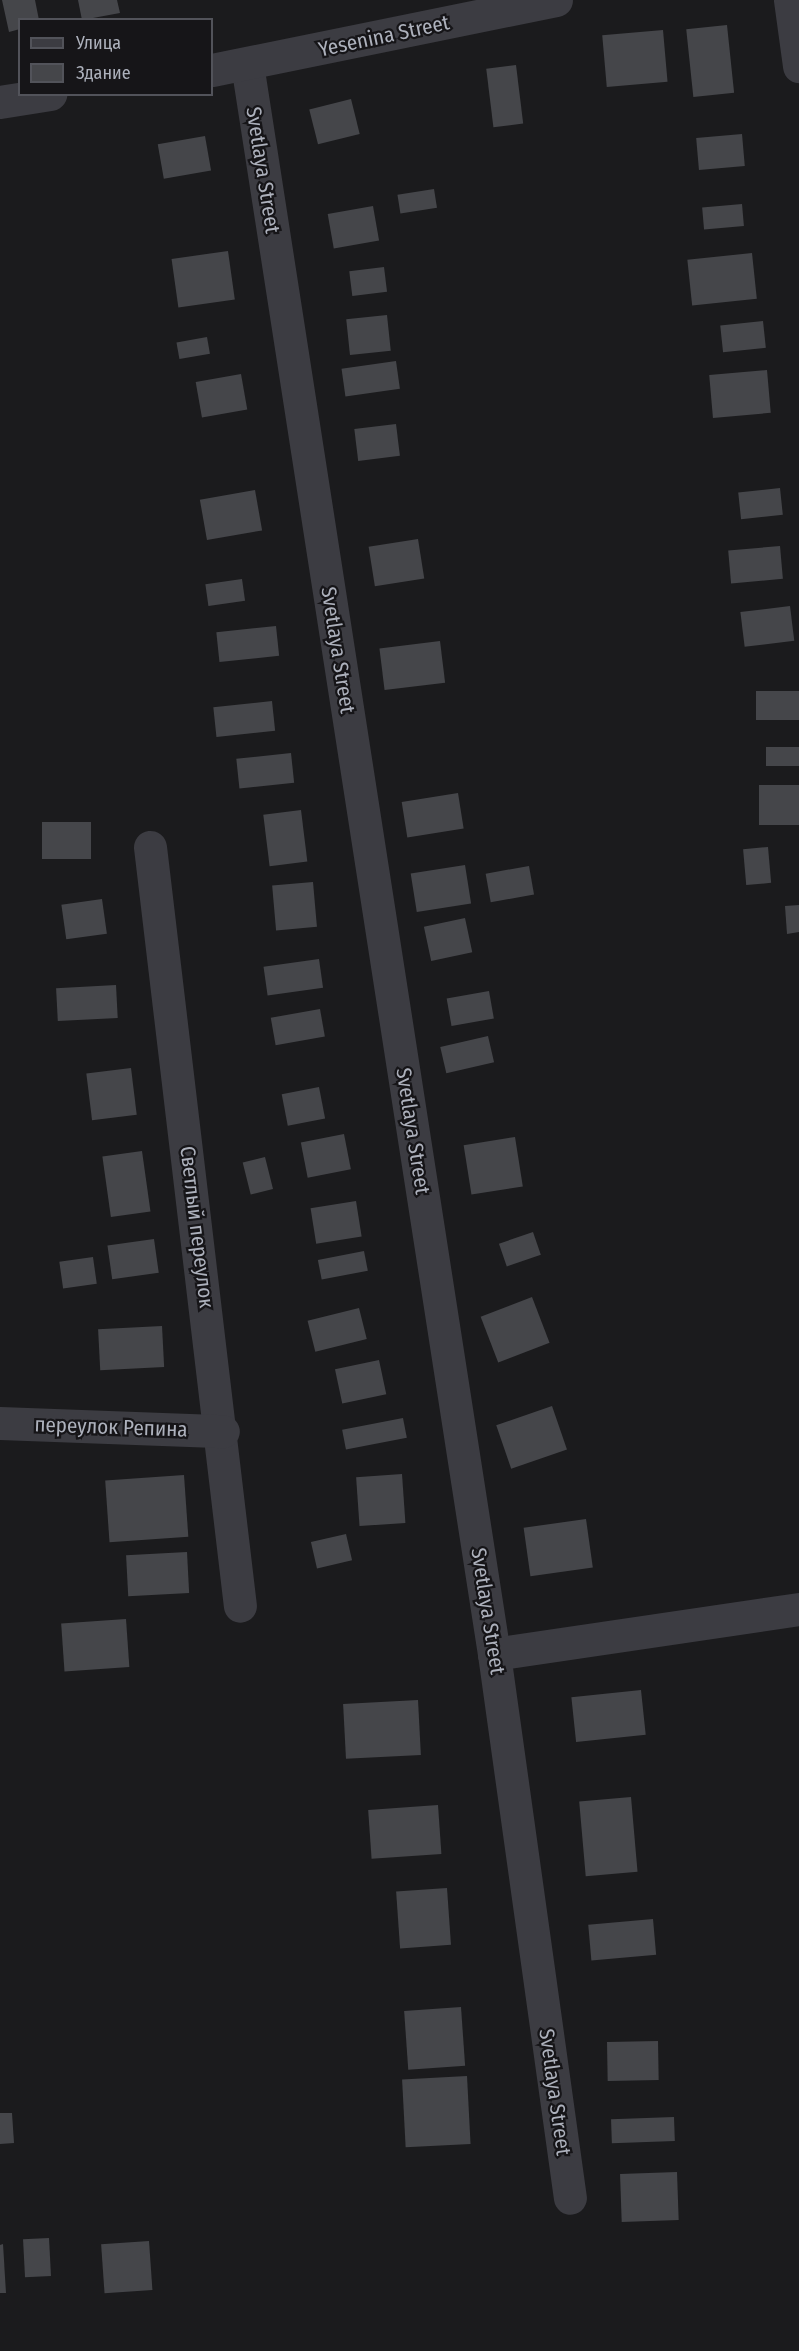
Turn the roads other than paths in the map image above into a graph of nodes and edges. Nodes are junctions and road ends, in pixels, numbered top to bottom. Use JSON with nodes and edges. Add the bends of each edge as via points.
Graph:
{"nodes":[{"id":1,"x":556,"y":0,"type":"edge"},
{"id":2,"x":790,"y":0,"type":"edge"},
{"id":3,"x":247,"y":64,"type":"junction"},
{"id":4,"x":799,"y":66,"type":"edge"},
{"id":5,"x":213,"y":70,"type":"edge"},
{"id":6,"x":38,"y":96,"type":"edge"},
{"id":7,"x":0,"y":102,"type":"edge"},
{"id":8,"x":150,"y":847,"type":"dead end"},
{"id":9,"x":0,"y":1423,"type":"edge"},
{"id":10,"x":223,"y":1431,"type":"junction"},
{"id":11,"x":240,"y":1606,"type":"dead end"},
{"id":12,"x":799,"y":1609,"type":"edge"},
{"id":13,"x":494,"y":1654,"type":"junction"},
{"id":14,"x":570,"y":2198,"type":"dead end"}],
"edges":[{"from":1,"to":3,"type":"street","name":"Yesenina Street"},
{"from":2,"to":4,"type":"street"},
{"from":3,"to":5,"type":"street","name":"Yesenina Street"},
{"from":3,"to":13,"type":"street","name":"Svetlaya Street"},
{"from":6,"to":7,"type":"street"},
{"from":8,"to":10,"type":"street","name":"Светлый переулок"},
{"from":9,"to":10,"type":"street","name":"переулок Репина"},
{"from":10,"to":11,"type":"street","name":"Светлый переулок"},
{"from":12,"to":13,"type":"street"},
{"from":13,"to":14,"type":"street","name":"Svetlaya Street"}]}
